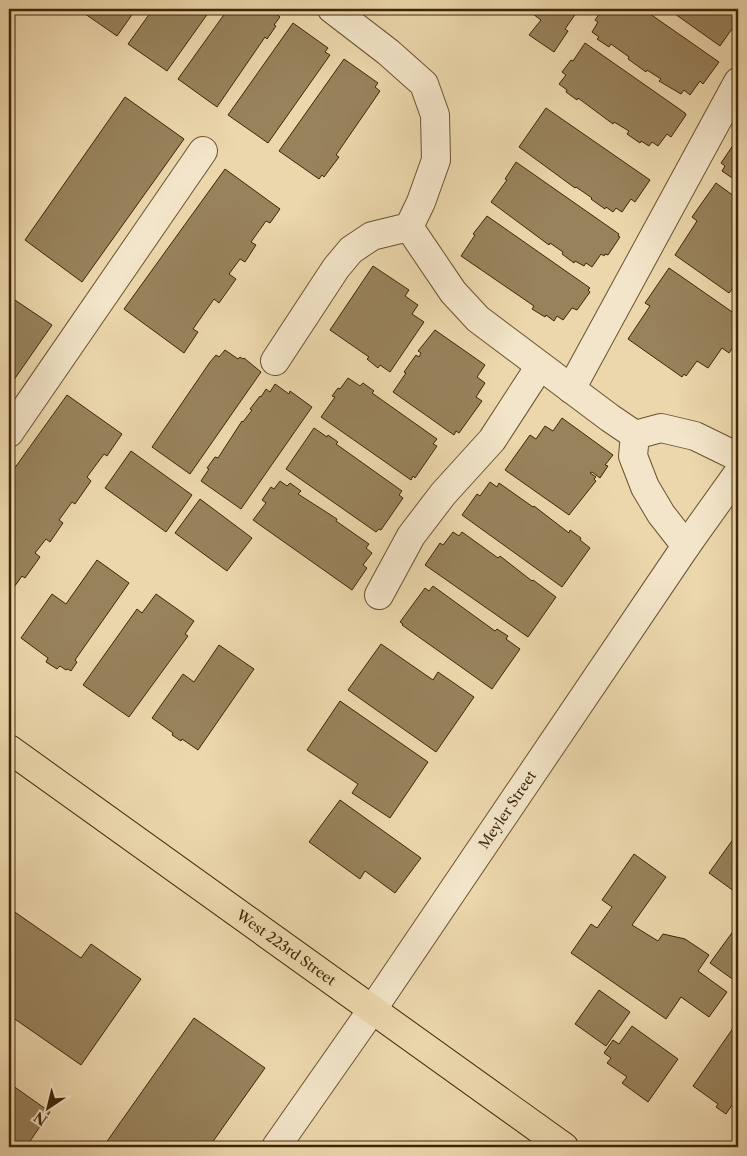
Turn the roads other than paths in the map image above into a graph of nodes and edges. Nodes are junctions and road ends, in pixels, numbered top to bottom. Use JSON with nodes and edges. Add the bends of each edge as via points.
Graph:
{"nodes":[{"id":1,"x":332,"y":9,"type":"edge"},
{"id":2,"x":738,"y":82,"type":"edge"},
{"id":3,"x":203,"y":151,"type":"dead end"},
{"id":4,"x":409,"y":227,"type":"junction"},
{"id":5,"x":275,"y":361,"type":"dead end"},
{"id":6,"x":540,"y":366,"type":"junction"},
{"id":7,"x":570,"y":389,"type":"junction"},
{"id":8,"x":9,"y":433,"type":"edge"},
{"id":9,"x":635,"y":435,"type":"junction"},
{"id":10,"x":738,"y":457,"type":"edge"},
{"id":11,"x":738,"y":473,"type":"edge"},
{"id":12,"x":686,"y":546,"type":"junction"},
{"id":13,"x":379,"y":595,"type":"dead end"},
{"id":14,"x":9,"y":749,"type":"edge"},
{"id":15,"x":372,"y":1010,"type":"junction"},
{"id":16,"x":276,"y":1147,"type":"edge"},
{"id":17,"x":564,"y":1147,"type":"edge"}],
"edges":[{"from":1,"to":4,"type":"street","via":[[388,52],[424,84],[427,92],[435,115],[436,160]]},
{"from":2,"to":7,"type":"street"},
{"from":3,"to":8,"type":"street"},
{"from":4,"to":5,"type":"street","via":[[372,236],[351,250]]},
{"from":4,"to":6,"type":"street","via":[[454,292],[478,319]]},
{"from":6,"to":7,"type":"street"},
{"from":6,"to":13,"type":"street","via":[[492,440],[443,494],[411,536]]},
{"from":7,"to":9,"type":"street"},
{"from":9,"to":10,"type":"street","via":[[661,428],[695,436]]},
{"from":9,"to":12,"type":"street","via":[[633,456],[645,487]]},
{"from":11,"to":12,"type":"street","name":"Meyler Street"},
{"from":12,"to":15,"type":"street","name":"Meyler Street"},
{"from":14,"to":15,"type":"main road","name":"West 223rd Street"},
{"from":15,"to":16,"type":"street","name":"Meyler Street"},
{"from":15,"to":17,"type":"main road","name":"West 223rd Street"}]}
